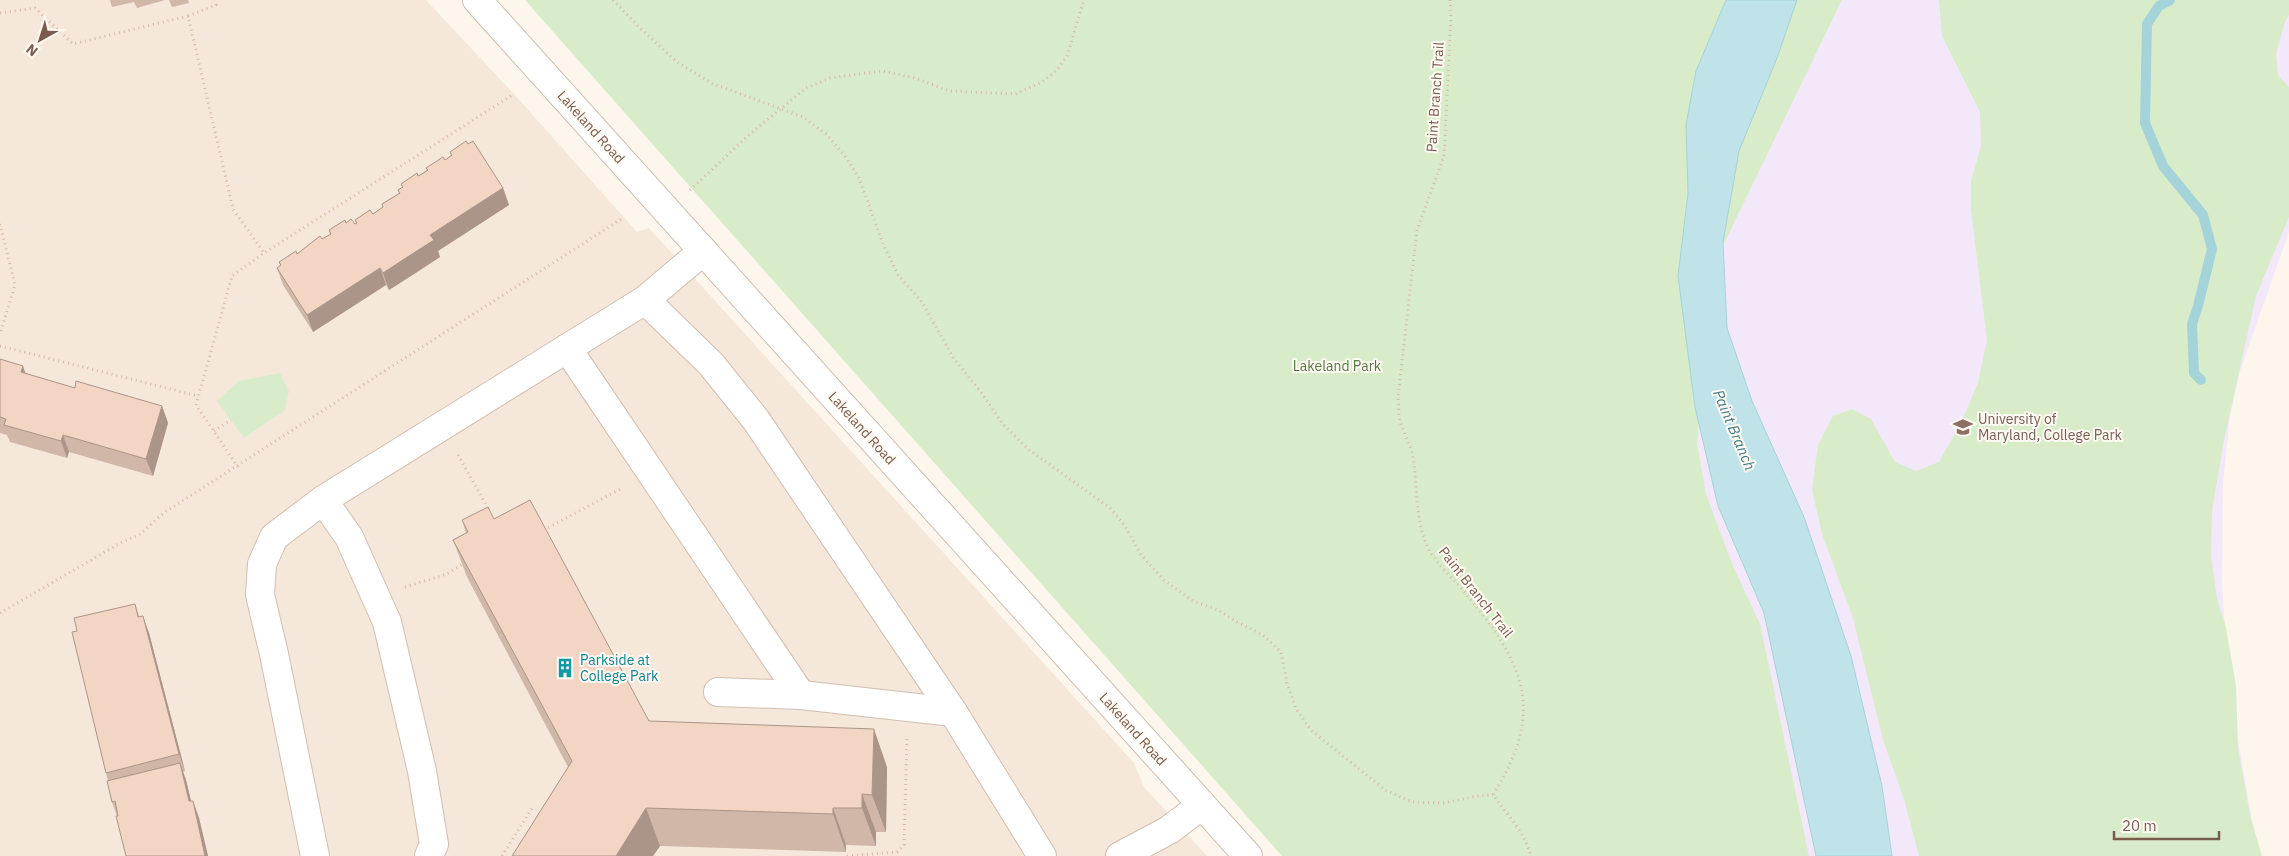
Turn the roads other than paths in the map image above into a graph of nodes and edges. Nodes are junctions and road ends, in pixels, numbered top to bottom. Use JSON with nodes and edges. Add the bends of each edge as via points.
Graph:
{"nodes":[{"id":1,"x":476,"y":0,"type":"edge"},
{"id":2,"x":703,"y":251,"type":"junction"},
{"id":3,"x":645,"y":300,"type":"junction"},
{"id":4,"x":568,"y":348,"type":"junction"},
{"id":5,"x":324,"y":500,"type":"junction"},
{"id":6,"x":718,"y":692,"type":"dead end"},
{"id":7,"x":801,"y":695,"type":"junction"},
{"id":8,"x":953,"y":712,"type":"junction"},
{"id":9,"x":1202,"y":805,"type":"junction"},
{"id":10,"x":315,"y":856,"type":"edge"},
{"id":11,"x":429,"y":856,"type":"edge"},
{"id":12,"x":1042,"y":856,"type":"edge"},
{"id":13,"x":1120,"y":856,"type":"edge"},
{"id":14,"x":1248,"y":856,"type":"edge"}],
"edges":[{"from":1,"to":2,"type":"street","name":"Lakeland Road"},
{"from":2,"to":3,"type":"street"},
{"from":2,"to":9,"type":"street","name":"Lakeland Road"},
{"from":3,"to":4,"type":"street"},
{"from":3,"to":8,"type":"street","via":[[711,364],[756,420]]},
{"from":4,"to":5,"type":"street"},
{"from":4,"to":7,"type":"street"},
{"from":5,"to":10,"type":"street","via":[[274,537],[262,564],[260,596]]},
{"from":5,"to":11,"type":"street","via":[[349,537],[387,622],[422,771],[434,844]]},
{"from":6,"to":7,"type":"street"},
{"from":7,"to":8,"type":"street"},
{"from":8,"to":12,"type":"street"},
{"from":9,"to":13,"type":"street","via":[[1169,830]]},
{"from":9,"to":14,"type":"street","name":"Lakeland Road"}]}
